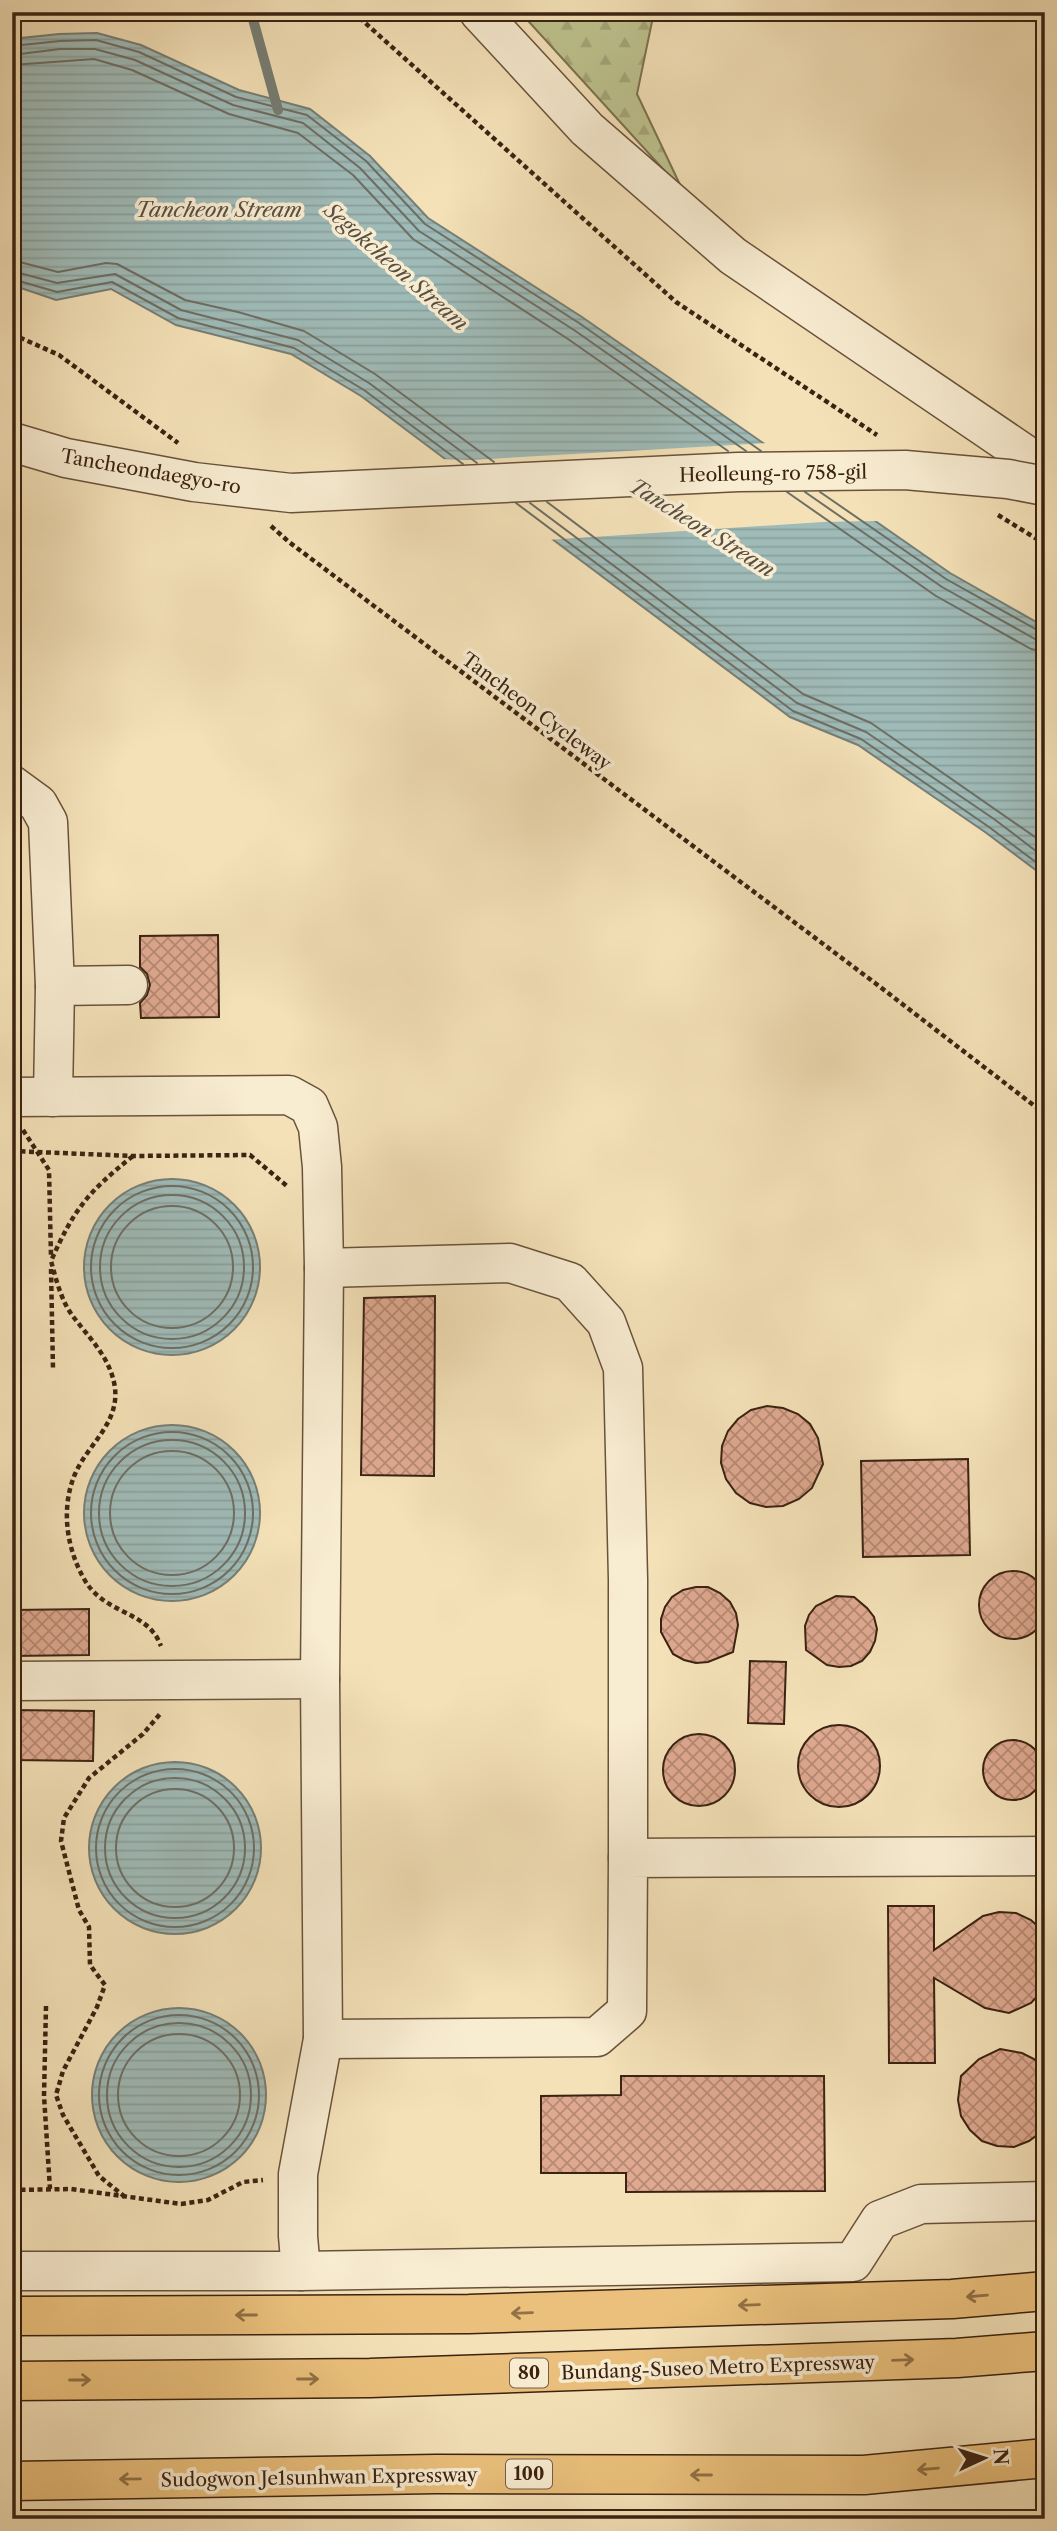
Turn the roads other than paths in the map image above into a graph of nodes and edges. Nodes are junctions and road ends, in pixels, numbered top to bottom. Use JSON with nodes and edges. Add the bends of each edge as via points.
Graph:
{"nodes":[{"id":1,"x":478,"y":12,"type":"edge"},
{"id":2,"x":12,"y":442,"type":"edge"},
{"id":3,"x":1045,"y":468,"type":"edge"},
{"id":4,"x":1045,"y":486,"type":"edge"},
{"id":5,"x":291,"y":493,"type":"joint"},
{"id":6,"x":12,"y":785,"type":"edge"},
{"id":7,"x":128,"y":985,"type":"dead end"},
{"id":8,"x":55,"y":986,"type":"junction"},
{"id":9,"x":53,"y":1097,"type":"junction"},
{"id":10,"x":15,"y":1111,"type":"edge"},
{"id":11,"x":324,"y":1268,"type":"junction"},
{"id":12,"x":320,"y":1679,"type":"junction"},
{"id":13,"x":12,"y":1681,"type":"edge"},
{"id":14,"x":1045,"y":1856,"type":"edge"},
{"id":15,"x":628,"y":1858,"type":"junction"},
{"id":16,"x":323,"y":2039,"type":"junction"},
{"id":17,"x":1045,"y":2201,"type":"edge"},
{"id":18,"x":301,"y":2271,"type":"junction"},
{"id":19,"x":12,"y":2272,"type":"edge"},
{"id":20,"x":1045,"y":2291,"type":"edge"},
{"id":21,"x":12,"y":2316,"type":"edge"},
{"id":22,"x":1045,"y":2351,"type":"edge"},
{"id":23,"x":12,"y":2381,"type":"edge"},
{"id":24,"x":1045,"y":2458,"type":"edge"},
{"id":25,"x":12,"y":2481,"type":"edge"}],
"edges":[{"from":1,"to":3,"type":"street","via":[[587,129],[733,256]]},
{"from":2,"to":5,"type":"street","name":"Tancheondaegyo-ro","bridge":true,"via":[[66,458],[194,482]]},
{"from":4,"to":5,"type":"street","name":"Heolleung-ro 758-gil","bridge":true,"via":[[905,470],[738,472]]},
{"from":6,"to":8,"type":"street","via":[[38,804],[48,822]]},
{"from":7,"to":8,"type":"street"},
{"from":8,"to":9,"type":"street"},
{"from":9,"to":10,"type":"street"},
{"from":9,"to":11,"type":"street","via":[[289,1095],[309,1106],[318,1128],[322,1167]]},
{"from":11,"to":12,"type":"street"},
{"from":11,"to":15,"type":"street","via":[[510,1263],[570,1282],[606,1322],[623,1368]]},
{"from":12,"to":13,"type":"street"},
{"from":12,"to":16,"type":"street"},
{"from":14,"to":15,"type":"street"},
{"from":15,"to":16,"type":"street","via":[[627,2011],[597,2037]]},
{"from":16,"to":18,"type":"street","via":[[298,2174]]},
{"from":17,"to":18,"type":"street","via":[[922,2204],[880,2220],[853,2262]]},
{"from":18,"to":19,"type":"street"},
{"from":20,"to":21,"type":"highway","one_way":true,"via":[[469,2314]]},
{"from":23,"to":22,"type":"highway","name":"Bundang-Suseo Metro Expressway","number":"80","one_way":true,"via":[[384,2378]]},
{"from":24,"to":25,"type":"highway","name":"Sudogwon Je1sunhwan Expressway","number":"100","one_way":true,"via":[[864,2475],[436,2474]]}]}
